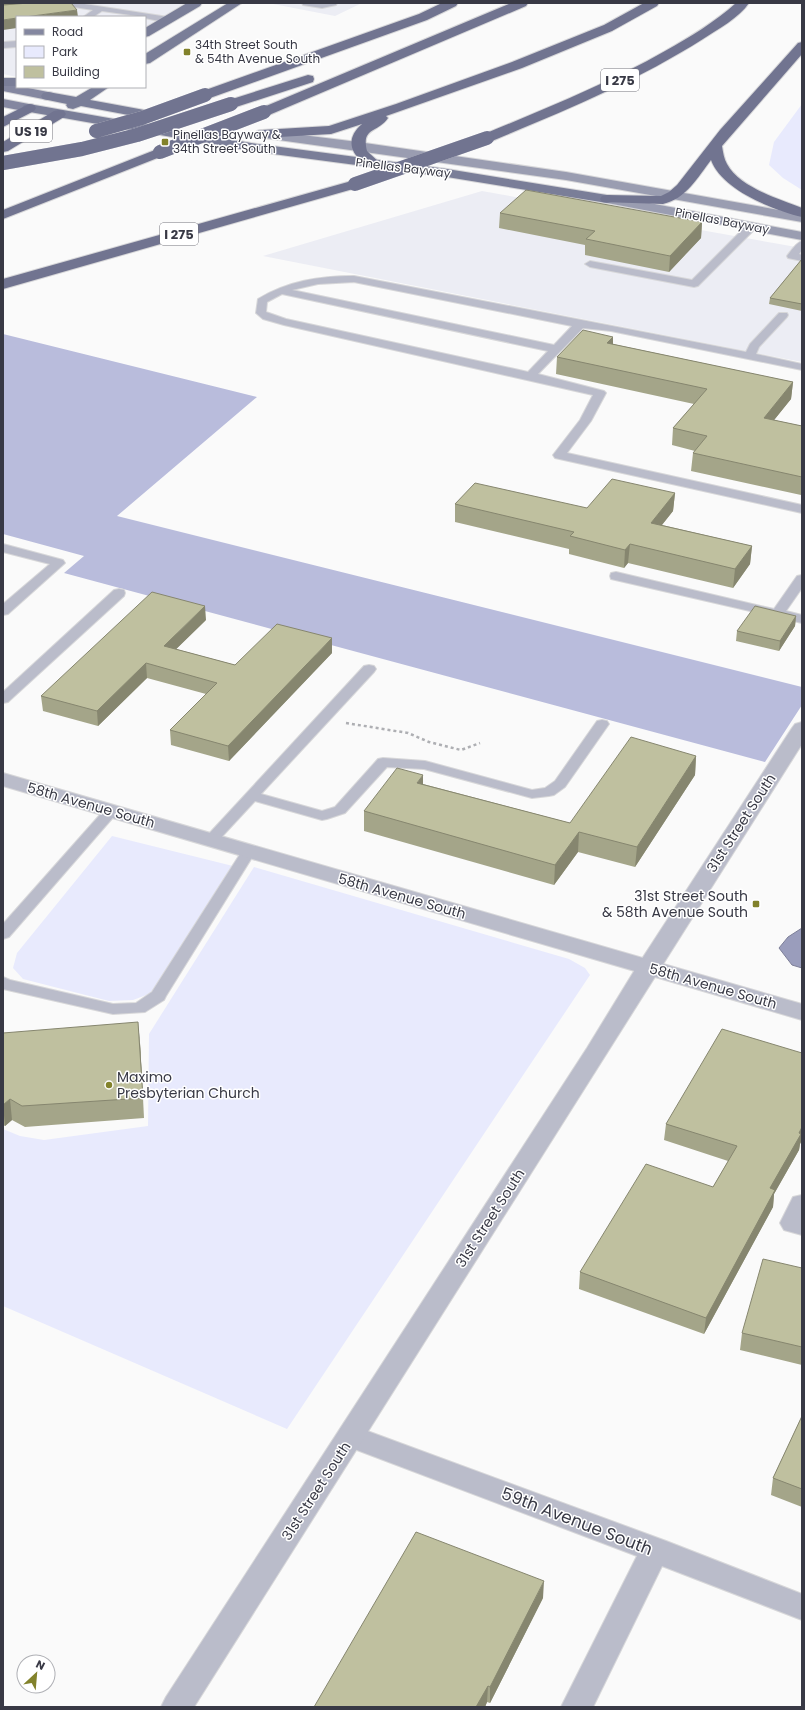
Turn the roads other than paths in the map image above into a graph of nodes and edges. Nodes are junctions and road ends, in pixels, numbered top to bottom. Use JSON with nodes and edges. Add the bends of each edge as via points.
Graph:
{"nodes":[{"id":1,"x":196,"y":3,"type":"edge"},
{"id":2,"x":236,"y":3,"type":"edge"},
{"id":3,"x":306,"y":3,"type":"edge"},
{"id":4,"x":334,"y":3,"type":"edge"},
{"id":5,"x":452,"y":3,"type":"edge"},
{"id":6,"x":522,"y":3,"type":"edge"},
{"id":7,"x":653,"y":3,"type":"edge"},
{"id":8,"x":743,"y":3,"type":"edge"},
{"id":9,"x":42,"y":8,"type":"edge"},
{"id":10,"x":101,"y":8,"type":"junction"},
{"id":11,"x":89,"y":16,"type":"edge"},
{"id":12,"x":146,"y":16,"type":"edge"},
{"id":13,"x":146,"y":16,"type":"edge"},
{"id":14,"x":168,"y":20,"type":"junction"},
{"id":15,"x":146,"y":32,"type":"edge"},
{"id":16,"x":448,"y":33,"type":"junction"},
{"id":17,"x":16,"y":44,"type":"edge"},
{"id":18,"x":3,"y":45,"type":"edge"},
{"id":19,"x":802,"y":46,"type":"edge"},
{"id":20,"x":146,"y":59,"type":"edge"},
{"id":21,"x":3,"y":82,"type":"edge"},
{"id":22,"x":16,"y":82,"type":"edge"},
{"id":23,"x":3,"y":87,"type":"edge"},
{"id":24,"x":59,"y":88,"type":"edge"},
{"id":25,"x":100,"y":88,"type":"edge"},
{"id":26,"x":48,"y":96,"type":"junction"},
{"id":27,"x":79,"y":101,"type":"junction"},
{"id":28,"x":3,"y":103,"type":"edge"},
{"id":29,"x":401,"y":106,"type":"junction"},
{"id":30,"x":28,"y":108,"type":"junction"},
{"id":31,"x":59,"y":114,"type":"junction"},
{"id":32,"x":3,"y":123,"type":"edge"},
{"id":33,"x":83,"y":134,"type":"dead end"},
{"id":34,"x":262,"y":134,"type":"junction"},
{"id":35,"x":31,"y":145,"type":"dead end"},
{"id":36,"x":358,"y":146,"type":"junction"},
{"id":37,"x":715,"y":146,"type":"junction"},
{"id":38,"x":3,"y":149,"type":"edge"},
{"id":39,"x":3,"y":163,"type":"edge"},
{"id":40,"x":374,"y":164,"type":"junction"},
{"id":41,"x":674,"y":195,"type":"junction"},
{"id":42,"x":607,"y":200,"type":"junction"},
{"id":43,"x":802,"y":212,"type":"edge"},
{"id":44,"x":3,"y":215,"type":"edge"},
{"id":45,"x":802,"y":218,"type":"edge"},
{"id":46,"x":752,"y":226,"type":"junction"},
{"id":47,"x":802,"y":236,"type":"edge"},
{"id":48,"x":802,"y":244,"type":"edge"},
{"id":49,"x":802,"y":258,"type":"edge"},
{"id":50,"x":590,"y":264,"type":"edge"},
{"id":51,"x":3,"y":284,"type":"edge"},
{"id":52,"x":280,"y":291,"type":"junction"},
{"id":53,"x":783,"y":315,"type":"dead end"},
{"id":54,"x":580,"y":324,"type":"junction"},
{"id":55,"x":556,"y":349,"type":"junction"},
{"id":56,"x":750,"y":357,"type":"junction"},
{"id":57,"x":802,"y":367,"type":"edge"},
{"id":58,"x":530,"y":376,"type":"junction"},
{"id":59,"x":802,"y":509,"type":"edge"},
{"id":60,"x":3,"y":548,"type":"edge"},
{"id":61,"x":616,"y":576,"type":"dead end"},
{"id":62,"x":802,"y":578,"type":"edge"},
{"id":63,"x":119,"y":593,"type":"dead end"},
{"id":64,"x":3,"y":611,"type":"edge"},
{"id":65,"x":778,"y":613,"type":"junction"},
{"id":66,"x":802,"y":619,"type":"edge"},
{"id":67,"x":369,"y":669,"type":"dead end"},
{"id":68,"x":3,"y":699,"type":"edge"},
{"id":69,"x":602,"y":724,"type":"dead end"},
{"id":70,"x":802,"y":728,"type":"edge"},
{"id":71,"x":3,"y":779,"type":"edge"},
{"id":72,"x":252,"y":796,"type":"junction"},
{"id":73,"x":111,"y":811,"type":"junction"},
{"id":74,"x":211,"y":840,"type":"junction"},
{"id":75,"x":249,"y":851,"type":"junction"},
{"id":76,"x":3,"y":934,"type":"edge"},
{"id":77,"x":648,"y":968,"type":"junction"},
{"id":78,"x":3,"y":982,"type":"edge"},
{"id":79,"x":802,"y":1012,"type":"edge"},
{"id":80,"x":802,"y":1204,"type":"edge"},
{"id":81,"x":802,"y":1226,"type":"edge"},
{"id":82,"x":351,"y":1436,"type":"junction"},
{"id":83,"x":655,"y":1550,"type":"junction"},
{"id":84,"x":802,"y":1607,"type":"edge"},
{"id":85,"x":177,"y":1707,"type":"edge"},
{"id":86,"x":577,"y":1707,"type":"edge"}],
"edges":[{"from":1,"to":14,"type":"highway"},
{"from":2,"to":20,"type":"highway"},
{"from":3,"to":4,"type":"lane","via":[[322,6]]},
{"from":5,"to":33,"type":"highway","bridge":true,"via":[[423,17],[205,96],[142,118]]},
{"from":6,"to":16,"type":"highway"},
{"from":7,"to":29,"type":"highway","via":[[608,28],[517,65]]},
{"from":8,"to":51,"type":"highway","number":"I 275","bridge":true,"via":[[704,33],[646,68],[487,138],[355,184]]},
{"from":9,"to":10,"type":"lane","via":[[74,5]]},
{"from":10,"to":11,"type":"lane"},
{"from":10,"to":13,"type":"lane"},
{"from":12,"to":14,"type":"lane"},
{"from":14,"to":15,"type":"highway"},
{"from":16,"to":39,"type":"highway","bridge":true,"via":[[137,135],[82,149]]},
{"from":16,"to":44,"type":"highway","bridge":true,"via":[[264,112]]},
{"from":17,"to":18,"type":"lane"},
{"from":19,"to":37,"type":"highway"},
{"from":21,"to":22,"type":"highway"},
{"from":23,"to":26,"type":"main road","name":"Pinellas Bayway"},
{"from":24,"to":26,"type":"highway","number":"US 19"},
{"from":25,"to":27,"type":"highway","number":"US 19"},
{"from":26,"to":27,"type":"highway","name":"Pinellas Bayway"},
{"from":26,"to":30,"type":"highway","number":"US 19"},
{"from":27,"to":31,"type":"highway","number":"US 19"},
{"from":27,"to":34,"type":"highway","name":"Pinellas Bayway"},
{"from":28,"to":30,"type":"main road","name":"Pinellas Bayway"},
{"from":29,"to":34,"type":"highway","via":[[332,130]]},
{"from":29,"to":36,"type":"highway","via":[[364,129],[358,138]]},
{"from":30,"to":31,"type":"highway","name":"Pinellas Bayway"},
{"from":30,"to":32,"type":"highway","number":"US 19"},
{"from":31,"to":38,"type":"highway","number":"US 19"},
{"from":31,"to":40,"type":"highway","name":"Pinellas Bayway","via":[[251,147]]},
{"from":34,"to":36,"type":"main road","name":"Pinellas Bayway"},
{"from":35,"to":38,"type":"highway"},
{"from":36,"to":40,"type":"highway","via":[[360,153]]},
{"from":36,"to":41,"type":"main road","name":"Pinellas Bayway","via":[[566,176]]},
{"from":37,"to":41,"type":"highway"},
{"from":37,"to":43,"type":"highway","via":[[720,165],[739,184],[750,192]]},
{"from":40,"to":42,"type":"highway","name":"Pinellas Bayway","via":[[447,173]]},
{"from":41,"to":42,"type":"highway","via":[[663,200]]},
{"from":41,"to":45,"type":"main road","name":"Pinellas Bayway"},
{"from":42,"to":46,"type":"main road","name":"Pinellas Bayway"},
{"from":46,"to":47,"type":"main road","name":"Pinellas Bayway"},
{"from":46,"to":50,"type":"lane","via":[[694,284]]},
{"from":48,"to":49,"type":"lane","via":[[792,256]]},
{"from":52,"to":54,"type":"lane","via":[[322,279],[354,279]]},
{"from":52,"to":55,"type":"lane"},
{"from":52,"to":58,"type":"lane","via":[[262,301],[261,313],[268,317]]},
{"from":53,"to":56,"type":"lane","via":[[754,346]]},
{"from":54,"to":55,"type":"lane"},
{"from":54,"to":56,"type":"lane"},
{"from":55,"to":58,"type":"lane"},
{"from":56,"to":57,"type":"lane"},
{"from":58,"to":59,"type":"lane","via":[[600,393],[585,421],[559,456]]},
{"from":60,"to":64,"type":"lane","via":[[59,564]]},
{"from":61,"to":65,"type":"lane"},
{"from":62,"to":65,"type":"lane"},
{"from":63,"to":68,"type":"lane"},
{"from":65,"to":66,"type":"lane"},
{"from":67,"to":72,"type":"lane"},
{"from":69,"to":72,"type":"lane","via":[[560,784],[549,792],[532,794],[425,765],[383,762],[340,810],[322,816]]},
{"from":70,"to":77,"type":"street","name":"31st Street South"},
{"from":71,"to":73,"type":"street","name":"58th Avenue South"},
{"from":72,"to":74,"type":"lane"},
{"from":73,"to":74,"type":"street","name":"58th Avenue South"},
{"from":73,"to":76,"type":"lane"},
{"from":74,"to":75,"type":"street","name":"58th Avenue South"},
{"from":75,"to":77,"type":"street","name":"58th Avenue South"},
{"from":75,"to":78,"type":"lane","via":[[158,996],[139,1008],[114,1009]]},
{"from":77,"to":79,"type":"street","name":"58th Avenue South"},
{"from":77,"to":82,"type":"street","name":"31st Street South","via":[[592,1060]]},
{"from":80,"to":81,"type":"street","via":[[793,1223]]},
{"from":82,"to":83,"type":"street","name":"59th Avenue South"},
{"from":82,"to":85,"type":"street","name":"31st Street South"},
{"from":83,"to":84,"type":"street","name":"59th Avenue South"},
{"from":83,"to":86,"type":"street"}]}
